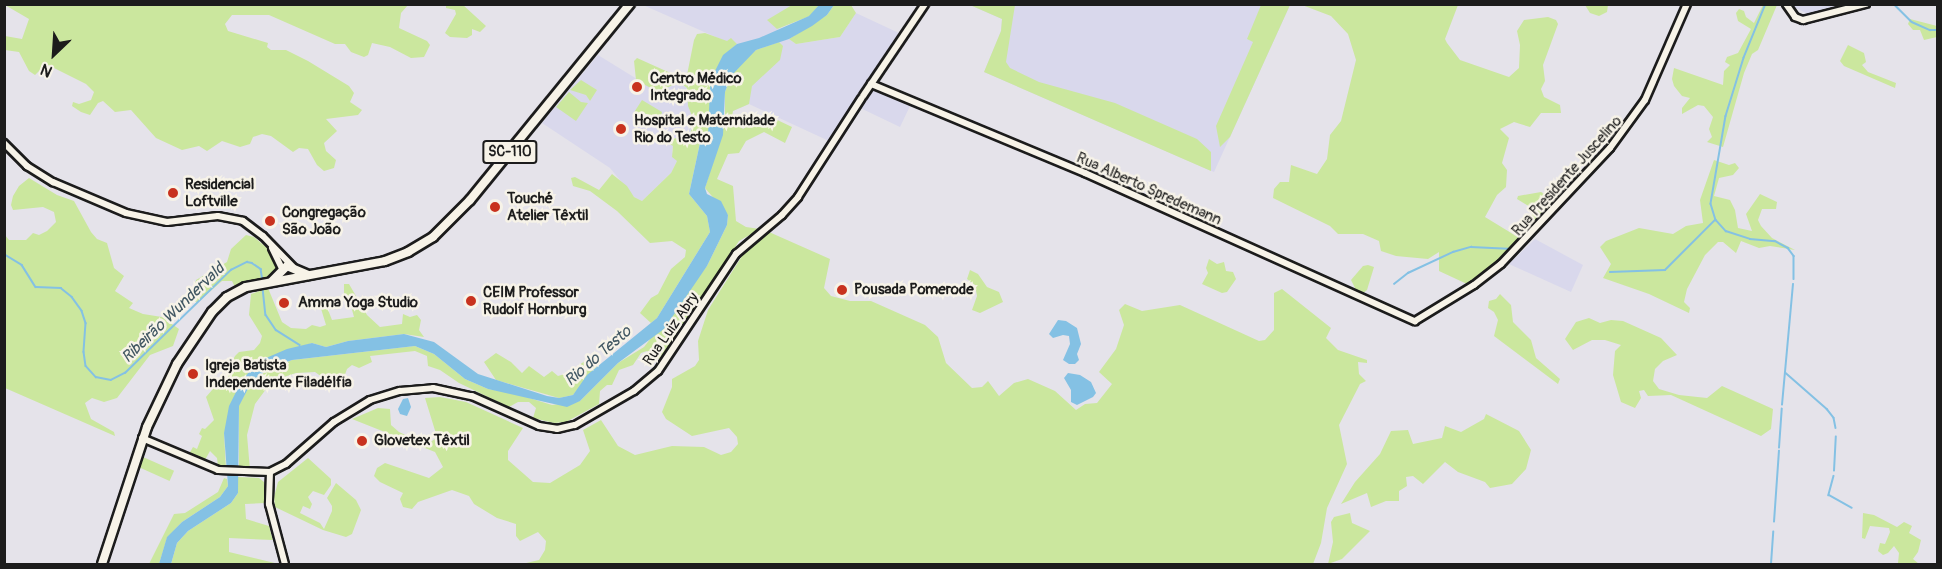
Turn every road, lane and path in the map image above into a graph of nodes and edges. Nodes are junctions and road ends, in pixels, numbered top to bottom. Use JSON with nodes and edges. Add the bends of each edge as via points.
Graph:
{"nodes":[{"id":1,"x":630,"y":4,"type":"edge"},
{"id":2,"x":925,"y":4,"type":"edge"},
{"id":3,"x":1687,"y":4,"type":"edge"},
{"id":4,"x":1786,"y":4,"type":"edge"},
{"id":5,"x":1866,"y":4,"type":"edge"},
{"id":6,"x":871,"y":84,"type":"junction"},
{"id":7,"x":4,"y":143,"type":"edge"},
{"id":8,"x":268,"y":240,"type":"junction"},
{"id":9,"x":294,"y":268,"type":"junction"},
{"id":10,"x":283,"y":271,"type":"junction"},
{"id":11,"x":309,"y":275,"type":"junction"},
{"id":12,"x":290,"y":279,"type":"junction"},
{"id":13,"x":266,"y":283,"type":"junction"},
{"id":14,"x":1415,"y":321,"type":"joint"},
{"id":15,"x":142,"y":438,"type":"junction"},
{"id":16,"x":270,"y":471,"type":"junction"},
{"id":17,"x":102,"y":564,"type":"edge"},
{"id":18,"x":285,"y":564,"type":"edge"}],
"edges":[{"from":1,"to":11,"type":"main road","number":"SC-110","via":[[470,200],[433,237],[395,258]]},
{"from":2,"to":6,"type":"street","name":"Rua Luiz Abry"},
{"from":3,"to":14,"type":"street","name":"Rua Presidente Juscelino","via":[[1645,100],[1610,148],[1501,264]]},
{"from":4,"to":5,"type":"street","via":[[1793,15],[1807,19]]},
{"from":6,"to":14,"type":"street","name":"Rua Alberto Spredemann","via":[[1085,173]]},
{"from":6,"to":16,"type":"street","name":"Rua Luiz Abry","via":[[798,197],[743,246],[658,370],[627,395],[583,421],[557,429],[531,424],[453,391],[433,388],[390,393],[346,414],[294,458]]},
{"from":7,"to":8,"type":"street","via":[[39,174],[97,203],[157,221],[234,218]]},
{"from":8,"to":9,"type":"street"},
{"from":8,"to":10,"type":"street"},
{"from":9,"to":10,"type":"main road","via":[[287,266]]},
{"from":9,"to":11,"type":"main road"},
{"from":9,"to":12,"type":"main road","via":[[295,275]]},
{"from":10,"to":12,"type":"main road","via":[[284,277]]},
{"from":10,"to":13,"type":"main road","number":"SC-110"},
{"from":11,"to":12,"type":"main road","number":"SC-110"},
{"from":12,"to":13,"type":"main road","number":"SC-110"},
{"from":13,"to":15,"type":"main road","number":"SC-110","via":[[227,297],[203,322],[177,364]]},
{"from":15,"to":16,"type":"street","via":[[209,468],[240,473]]},
{"from":15,"to":17,"type":"main road","number":"SC-110"},
{"from":16,"to":18,"type":"street","via":[[269,504]]}]}
